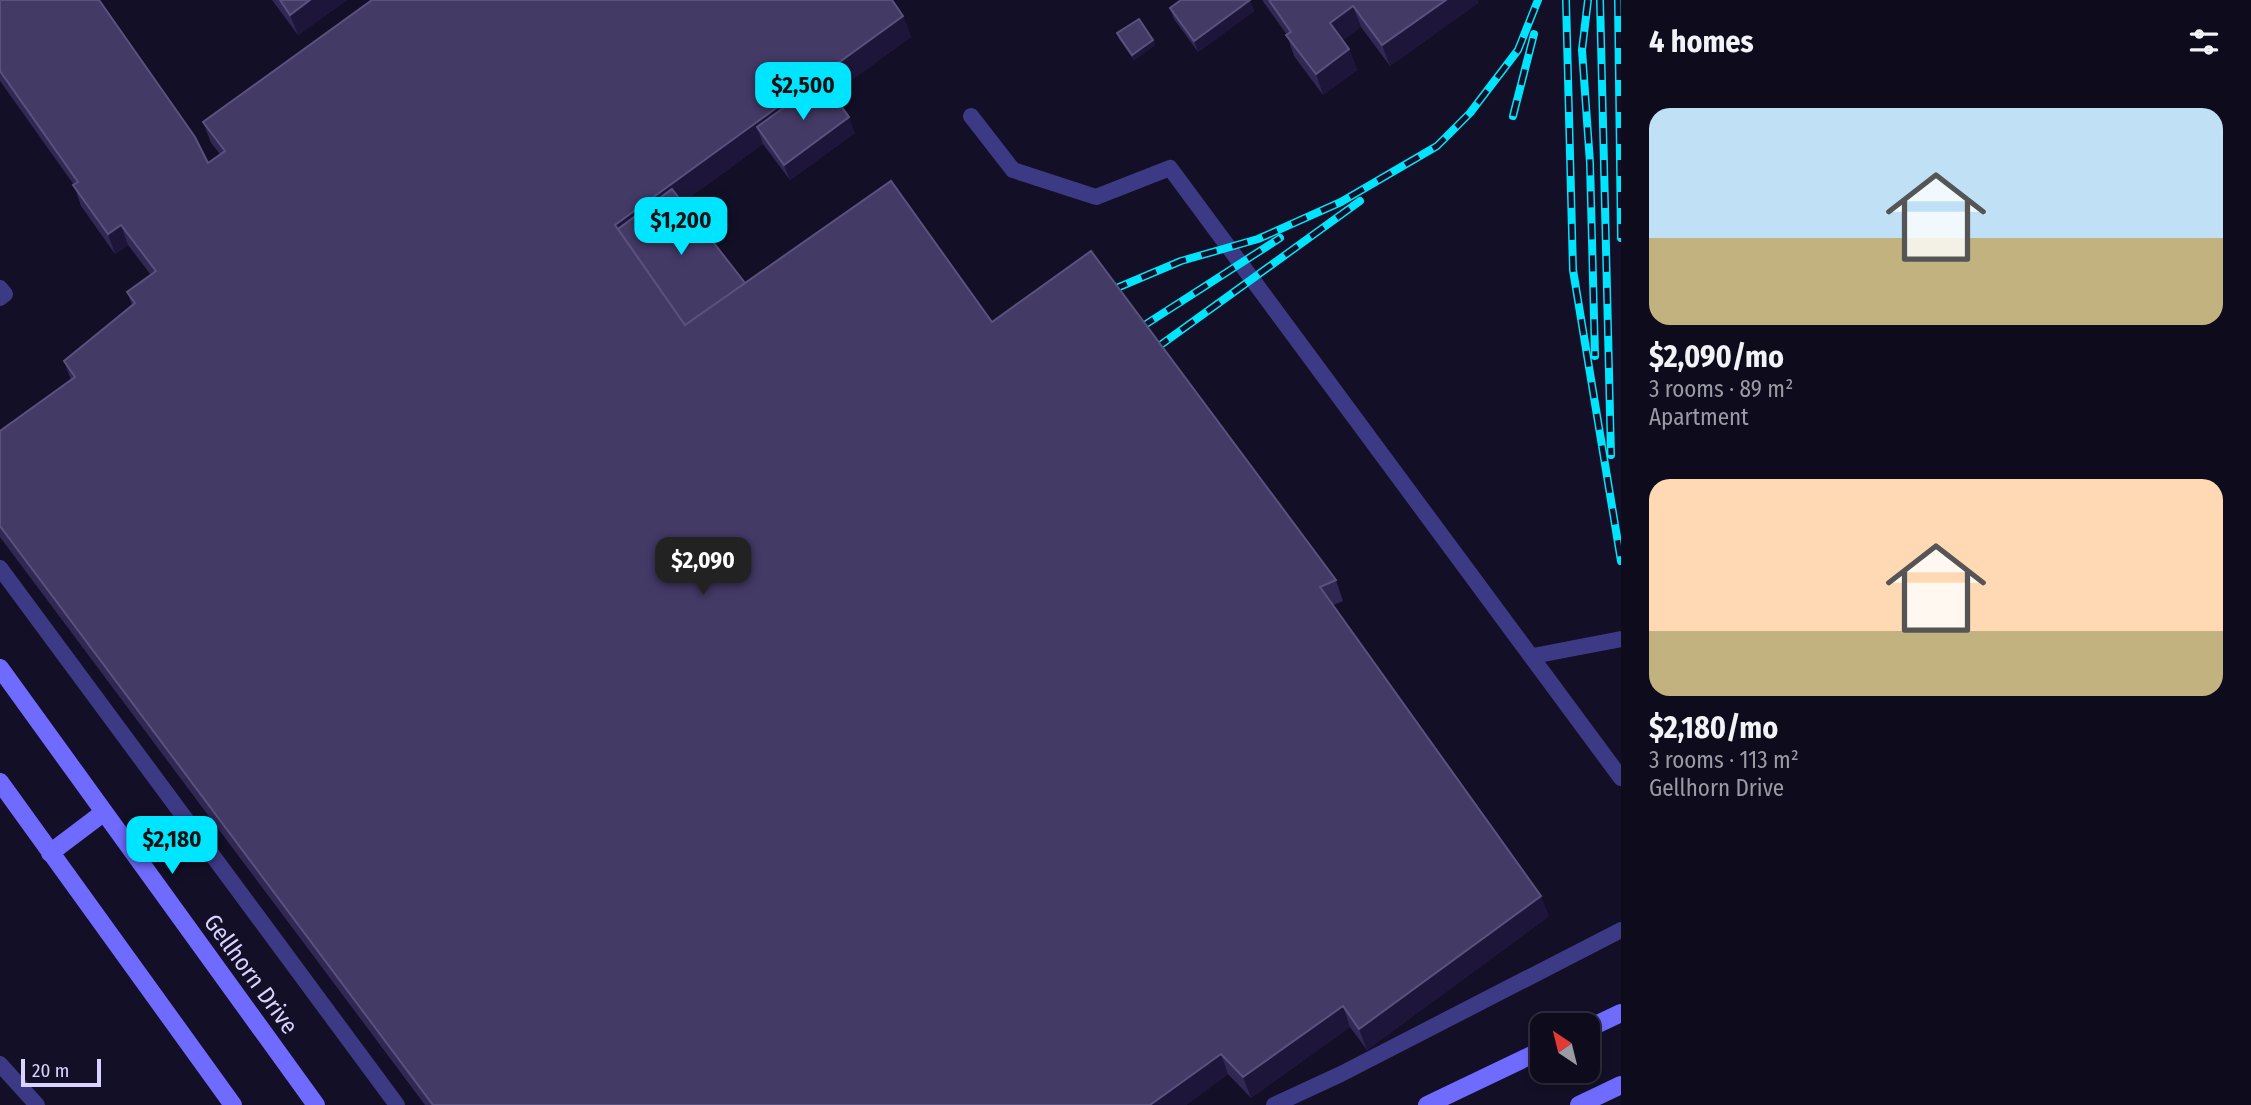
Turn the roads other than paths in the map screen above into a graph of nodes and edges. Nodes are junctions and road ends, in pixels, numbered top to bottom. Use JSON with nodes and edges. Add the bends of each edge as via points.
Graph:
{"nodes":[{"id":1,"x":971,"y":116,"type":"dead end"},
{"id":2,"x":0,"y":288,"type":"edge"},
{"id":3,"x":0,"y":298,"type":"edge"},
{"id":4,"x":0,"y":568,"type":"edge"},
{"id":5,"x":1621,"y":639,"type":"edge"},
{"id":6,"x":1533,"y":656,"type":"junction"},
{"id":7,"x":0,"y":667,"type":"edge"},
{"id":8,"x":1621,"y":778,"type":"edge"},
{"id":9,"x":0,"y":782,"type":"edge"},
{"id":10,"x":103,"y":813,"type":"junction"},
{"id":11,"x":50,"y":853,"type":"junction"},
{"id":12,"x":1621,"y":930,"type":"edge"},
{"id":13,"x":1621,"y":1013,"type":"edge"},
{"id":14,"x":1600,"y":1023,"type":"edge"},
{"id":15,"x":1530,"y":1056,"type":"edge"},
{"id":16,"x":0,"y":1064,"type":"edge"},
{"id":17,"x":1621,"y":1085,"type":"edge"},
{"id":18,"x":37,"y":1105,"type":"edge"},
{"id":19,"x":233,"y":1105,"type":"edge"},
{"id":20,"x":316,"y":1105,"type":"edge"},
{"id":21,"x":397,"y":1105,"type":"edge"},
{"id":22,"x":1274,"y":1105,"type":"edge"},
{"id":23,"x":1427,"y":1105,"type":"edge"},
{"id":24,"x":1579,"y":1105,"type":"edge"}],
"edges":[{"from":1,"to":6,"type":"lane","via":[[1013,170],[1096,197],[1170,168]]},
{"from":2,"to":3,"type":"lane","via":[[5,294]]},
{"from":4,"to":21,"type":"lane"},
{"from":5,"to":6,"type":"lane"},
{"from":6,"to":8,"type":"lane"},
{"from":7,"to":10,"type":"main road","name":"Gellhorn Drive"},
{"from":9,"to":11,"type":"main road"},
{"from":10,"to":11,"type":"main road"},
{"from":10,"to":20,"type":"main road","name":"Gellhorn Drive"},
{"from":11,"to":19,"type":"main road"},
{"from":12,"to":22,"type":"lane"},
{"from":13,"to":14,"type":"main road"},
{"from":15,"to":23,"type":"main road"},
{"from":16,"to":18,"type":"lane"},
{"from":17,"to":24,"type":"main road"}]}
